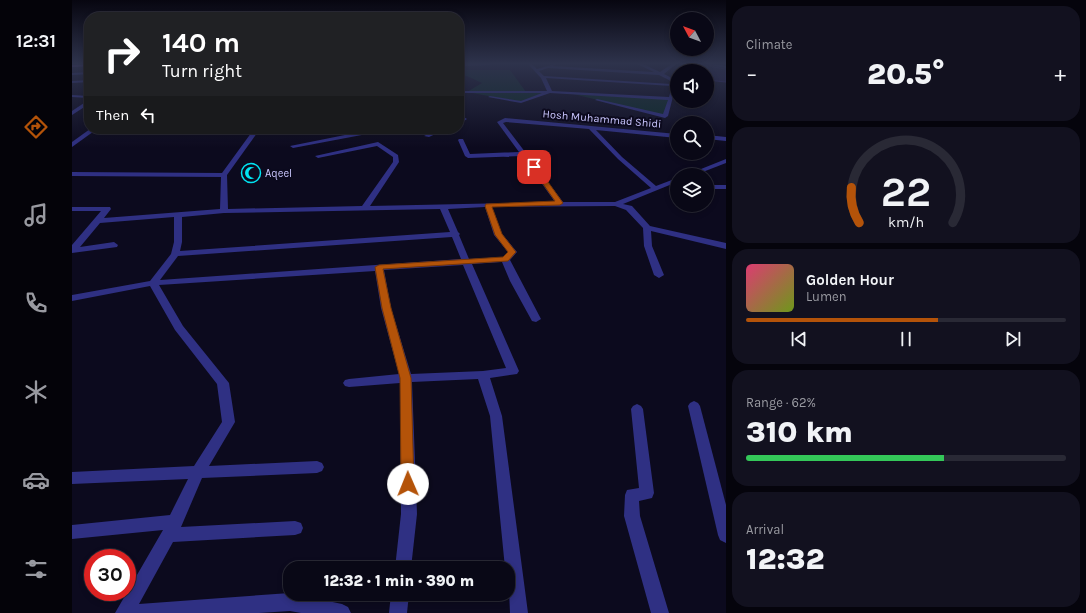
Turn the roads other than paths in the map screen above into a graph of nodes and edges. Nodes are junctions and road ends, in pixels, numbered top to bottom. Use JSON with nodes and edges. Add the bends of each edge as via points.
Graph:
{"nodes":[{"id":1,"x":467,"y":92,"type":"joint"},
{"id":2,"x":550,"y":92,"type":"junction"},
{"id":3,"x":573,"y":94,"type":"junction"},
{"id":4,"x":72,"y":96,"type":"edge"},
{"id":5,"x":84,"y":97,"type":"edge"},
{"id":6,"x":670,"y":99,"type":"edge"},
{"id":7,"x":670,"y":102,"type":"edge"},
{"id":8,"x":84,"y":104,"type":"edge"},
{"id":9,"x":75,"y":109,"type":"edge"},
{"id":10,"x":72,"y":113,"type":"edge"},
{"id":11,"x":590,"y":127,"type":"junction"},
{"id":12,"x":87,"y":134,"type":"edge"},
{"id":13,"x":253,"y":134,"type":"edge"},
{"id":14,"x":360,"y":134,"type":"edge"},
{"id":15,"x":432,"y":134,"type":"edge"},
{"id":16,"x":670,"y":135,"type":"edge"},
{"id":17,"x":427,"y":136,"type":"dead end"},
{"id":18,"x":714,"y":137,"type":"edge"},
{"id":19,"x":726,"y":138,"type":"edge"},
{"id":20,"x":327,"y":140,"type":"junction"},
{"id":21,"x":461,"y":140,"type":"dead end"},
{"id":22,"x":72,"y":144,"type":"edge"},
{"id":23,"x":293,"y":146,"type":"dead end"},
{"id":24,"x":344,"y":151,"type":"junction"},
{"id":25,"x":525,"y":154,"type":"junction"},
{"id":26,"x":318,"y":156,"type":"dead end"},
{"id":27,"x":726,"y":161,"type":"edge"},
{"id":28,"x":708,"y":168,"type":"edge"},
{"id":29,"x":72,"y":174,"type":"edge"},
{"id":30,"x":224,"y":175,"type":"junction"},
{"id":31,"x":670,"y":182,"type":"edge"},
{"id":32,"x":663,"y":185,"type":"junction"},
{"id":33,"x":670,"y":186,"type":"edge"},
{"id":34,"x":714,"y":187,"type":"edge"},
{"id":35,"x":655,"y":188,"type":"junction"},
{"id":36,"x":726,"y":188,"type":"edge"},
{"id":37,"x":560,"y":203,"type":"junction"},
{"id":38,"x":616,"y":204,"type":"junction"},
{"id":39,"x":488,"y":206,"type":"junction"},
{"id":40,"x":443,"y":207,"type":"junction"},
{"id":41,"x":72,"y":208,"type":"edge"},
{"id":42,"x":365,"y":208,"type":"junction"},
{"id":43,"x":224,"y":211,"type":"junction"},
{"id":44,"x":178,"y":215,"type":"junction"},
{"id":45,"x":98,"y":221,"type":"junction"},
{"id":46,"x":647,"y":228,"type":"junction"},
{"id":47,"x":456,"y":234,"type":"junction"},
{"id":48,"x":114,"y":245,"type":"dead end"},
{"id":49,"x":726,"y":246,"type":"edge"},
{"id":50,"x":175,"y":254,"type":"junction"},
{"id":51,"x":505,"y":259,"type":"junction"},
{"id":52,"x":467,"y":262,"type":"junction"},
{"id":53,"x":379,"y":267,"type":"junction"},
{"id":54,"x":659,"y":275,"type":"dead end"},
{"id":55,"x":153,"y":283,"type":"junction"},
{"id":56,"x":72,"y":298,"type":"edge"},
{"id":57,"x":536,"y":319,"type":"dead end"},
{"id":58,"x":483,"y":375,"type":"junction"},
{"id":59,"x":406,"y":378,"type":"junction"},
{"id":60,"x":349,"y":384,"type":"dead end"},
{"id":61,"x":694,"y":406,"type":"dead end"},
{"id":62,"x":637,"y":409,"type":"dead end"},
{"id":63,"x":317,"y":467,"type":"dead end"},
{"id":64,"x":198,"y":472,"type":"junction"},
{"id":65,"x":72,"y":478,"type":"edge"},
{"id":66,"x":171,"y":528,"type":"junction"},
{"id":67,"x":296,"y":528,"type":"dead end"},
{"id":68,"x":72,"y":532,"type":"edge"},
{"id":69,"x":726,"y":535,"type":"edge"},
{"id":70,"x":404,"y":561,"type":"edge"},
{"id":71,"x":399,"y":601,"type":"edge"},
{"id":72,"x":124,"y":613,"type":"edge"},
{"id":73,"x":137,"y":613,"type":"edge"},
{"id":74,"x":342,"y":613,"type":"edge"},
{"id":75,"x":398,"y":613,"type":"edge"},
{"id":76,"x":519,"y":613,"type":"edge"},
{"id":77,"x":660,"y":613,"type":"edge"}],
"edges":[{"from":1,"to":2,"type":"street"},
{"from":1,"to":2,"type":"street","via":[[521,102]]},
{"from":2,"to":3,"type":"street"},
{"from":3,"to":6,"type":"street"},
{"from":3,"to":7,"type":"street","via":[[665,116]]},
{"from":4,"to":5,"type":"street"},
{"from":8,"to":9,"type":"street"},
{"from":9,"to":10,"type":"street"},
{"from":11,"to":16,"type":"street","name":"Hosh Muhammad Shidi"},
{"from":11,"to":25,"type":"street","name":"Hosh Muhammad Shidi","via":[[500,122]]},
{"from":11,"to":35,"type":"street","via":[[620,158]]},
{"from":12,"to":22,"type":"street"},
{"from":13,"to":30,"type":"street"},
{"from":14,"to":20,"type":"street"},
{"from":15,"to":17,"type":"street"},
{"from":18,"to":19,"type":"street"},
{"from":20,"to":23,"type":"street"},
{"from":20,"to":24,"type":"street"},
{"from":21,"to":25,"type":"street","via":[[468,156]]},
{"from":24,"to":26,"type":"street"},
{"from":24,"to":42,"type":"street","via":[[378,144],[396,156],[396,162]]},
{"from":25,"to":37,"type":"street"},
{"from":27,"to":28,"type":"street"},
{"from":29,"to":30,"type":"street"},
{"from":30,"to":43,"type":"street"},
{"from":31,"to":32,"type":"street"},
{"from":32,"to":33,"type":"street"},
{"from":32,"to":35,"type":"street"},
{"from":34,"to":36,"type":"street"},
{"from":35,"to":38,"type":"street"},
{"from":37,"to":38,"type":"street"},
{"from":37,"to":39,"type":"street"},
{"from":38,"to":46,"type":"street","via":[[629,208]]},
{"from":39,"to":40,"type":"street"},
{"from":39,"to":51,"type":"street","via":[[498,235],[512,252]]},
{"from":40,"to":42,"type":"street"},
{"from":40,"to":47,"type":"street"},
{"from":41,"to":45,"type":"street","via":[[107,209]]},
{"from":42,"to":43,"type":"street"},
{"from":43,"to":44,"type":"street"},
{"from":44,"to":45,"type":"street"},
{"from":44,"to":50,"type":"street","via":[[178,242]]},
{"from":45,"to":48,"type":"street","via":[[72,250]]},
{"from":46,"to":49,"type":"street"},
{"from":46,"to":54,"type":"street","via":[[648,246]]},
{"from":47,"to":50,"type":"street"},
{"from":47,"to":52,"type":"street"},
{"from":50,"to":55,"type":"street"},
{"from":51,"to":52,"type":"street"},
{"from":51,"to":57,"type":"street"},
{"from":52,"to":53,"type":"street"},
{"from":52,"to":58,"type":"street","via":[[513,369],[510,372]]},
{"from":53,"to":55,"type":"street"},
{"from":53,"to":59,"type":"street","via":[[386,308]]},
{"from":55,"to":56,"type":"street"},
{"from":55,"to":64,"type":"street","via":[[179,328],[222,383],[229,422]]},
{"from":58,"to":59,"type":"street"},
{"from":58,"to":76,"type":"street","via":[[496,416]]},
{"from":59,"to":60,"type":"street"},
{"from":59,"to":70,"type":"street","via":[[408,514]]},
{"from":61,"to":69,"type":"street"},
{"from":62,"to":77,"type":"street","via":[[647,493],[632,495],[632,516]]},
{"from":63,"to":64,"type":"street"},
{"from":64,"to":65,"type":"street"},
{"from":64,"to":66,"type":"street"},
{"from":66,"to":67,"type":"street"},
{"from":66,"to":68,"type":"street"},
{"from":66,"to":72,"type":"street"},
{"from":71,"to":75,"type":"street"},
{"from":73,"to":74,"type":"street","via":[[290,602]]}]}
